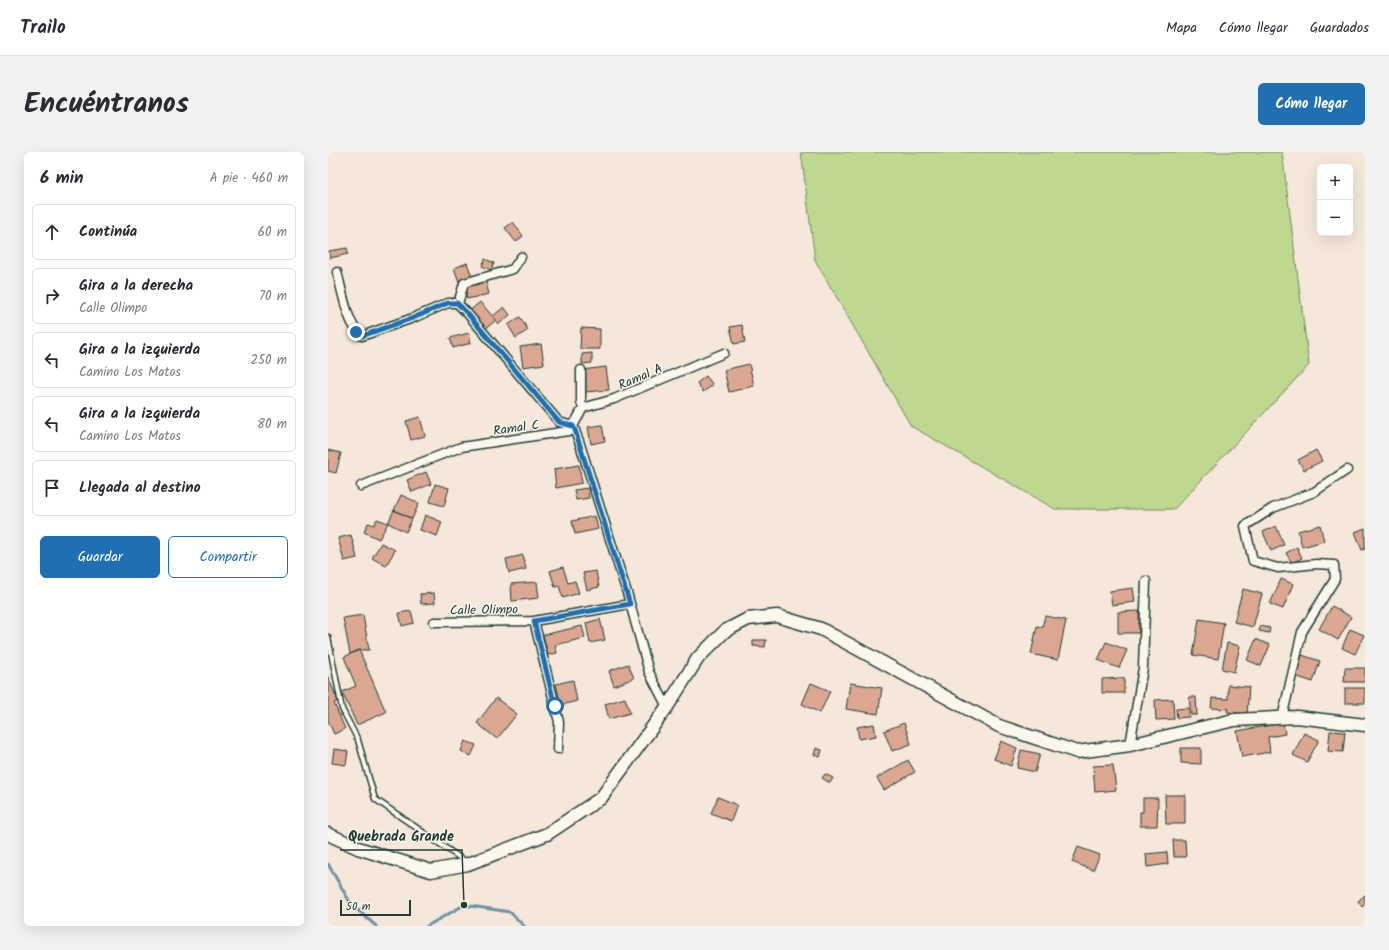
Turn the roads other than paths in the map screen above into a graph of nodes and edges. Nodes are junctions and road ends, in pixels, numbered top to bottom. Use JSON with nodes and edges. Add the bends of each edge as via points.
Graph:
{"nodes":[{"id":1,"x":521,"y":257,"type":"dead end"},
{"id":2,"x":337,"y":272,"type":"dead end"},
{"id":3,"x":458,"y":304,"type":"junction"},
{"id":4,"x":724,"y":353,"type":"dead end"},
{"id":5,"x":581,"y":370,"type":"dead end"},
{"id":6,"x":583,"y":408,"type":"junction"},
{"id":7,"x":574,"y":428,"type":"junction"},
{"id":8,"x":1347,"y":470,"type":"dead end"},
{"id":9,"x":361,"y":486,"type":"dead end"},
{"id":10,"x":1146,"y":581,"type":"dead end"},
{"id":11,"x":630,"y":604,"type":"junction"},
{"id":12,"x":534,"y":621,"type":"junction"},
{"id":13,"x":434,"y":622,"type":"dead end"},
{"id":14,"x":328,"y":637,"type":"edge"},
{"id":15,"x":667,"y":707,"type":"junction"},
{"id":16,"x":1282,"y":718,"type":"junction"},
{"id":17,"x":1365,"y":725,"type":"edge"},
{"id":18,"x":1130,"y":745,"type":"junction"},
{"id":19,"x":558,"y":749,"type":"dead end"},
{"id":20,"x":328,"y":834,"type":"edge"},
{"id":21,"x":468,"y":864,"type":"junction"}],
"edges":[{"from":1,"to":3,"type":"street","via":[[513,269],[464,283]]},
{"from":2,"to":3,"type":"street","via":[[350,321],[356,332],[362,336],[448,303]]},
{"from":3,"to":7,"type":"street","via":[[559,422]]},
{"from":4,"to":6,"type":"street","name":"Ramal A","via":[[614,399]]},
{"from":5,"to":6,"type":"street"},
{"from":6,"to":7,"type":"street"},
{"from":7,"to":9,"type":"street","name":"Ramal C","via":[[461,447]]},
{"from":7,"to":11,"type":"street"},
{"from":8,"to":16,"type":"street","via":[[1314,492],[1273,508],[1245,526],[1253,562],[1278,568],[1334,565],[1335,579],[1302,632]]},
{"from":10,"to":18,"type":"street","via":[[1143,668]]},
{"from":11,"to":12,"type":"street","name":"Calle Olimpo"},
{"from":11,"to":15,"type":"street","via":[[649,672]]},
{"from":12,"to":13,"type":"street","name":"Calle Olimpo"},
{"from":12,"to":19,"type":"street","via":[[559,722]]},
{"from":14,"to":21,"type":"lane","via":[[342,709],[358,740],[375,799]]},
{"from":15,"to":18,"type":"street","via":[[698,658],[725,631],[748,619],[777,616],[821,629],[999,726],[1077,752]]},
{"from":15,"to":21,"type":"street","via":[[601,798],[548,834]]},
{"from":16,"to":17,"type":"street","via":[[1297,717]]},
{"from":16,"to":18,"type":"street","via":[[1234,720]]},
{"from":20,"to":21,"type":"street","via":[[348,844],[430,872]]}]}
